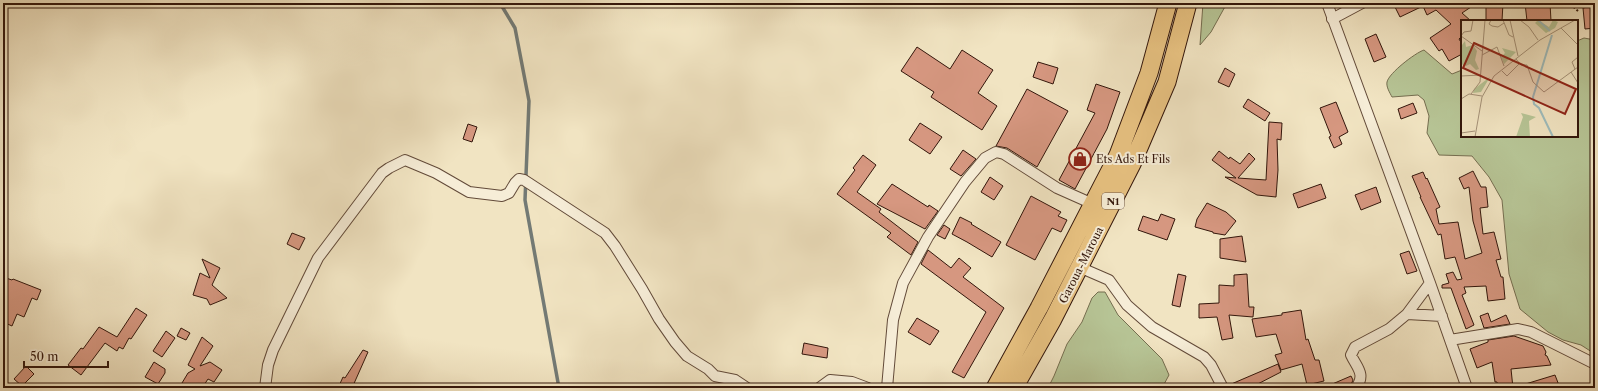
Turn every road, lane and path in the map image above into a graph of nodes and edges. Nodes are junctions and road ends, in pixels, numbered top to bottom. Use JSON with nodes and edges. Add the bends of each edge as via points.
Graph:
{"nodes":[{"id":1,"x":1168,"y":3,"type":"edge"},
{"id":2,"x":1188,"y":3,"type":"edge"},
{"id":3,"x":1327,"y":3,"type":"edge"},
{"id":4,"x":1362,"y":3,"type":"edge"},
{"id":5,"x":1570,"y":3,"type":"edge"},
{"id":6,"x":1578,"y":11,"type":"dead end"},
{"id":7,"x":1332,"y":19,"type":"junction"},
{"id":8,"x":1093,"y":204,"type":"junction"},
{"id":9,"x":1080,"y":267,"type":"junction"},
{"id":10,"x":1430,"y":283,"type":"junction"},
{"id":11,"x":1407,"y":314,"type":"junction"},
{"id":12,"x":1442,"y":316,"type":"junction"},
{"id":13,"x":1450,"y":340,"type":"junction"},
{"id":14,"x":1595,"y":364,"type":"edge"},
{"id":15,"x":266,"y":388,"type":"edge"},
{"id":16,"x":747,"y":388,"type":"edge"},
{"id":17,"x":819,"y":388,"type":"edge"},
{"id":18,"x":868,"y":388,"type":"edge"},
{"id":19,"x":887,"y":388,"type":"edge"},
{"id":20,"x":995,"y":388,"type":"edge"},
{"id":21,"x":1014,"y":388,"type":"edge"},
{"id":22,"x":1223,"y":388,"type":"edge"},
{"id":23,"x":1356,"y":388,"type":"edge"},
{"id":24,"x":1467,"y":388,"type":"edge"}],
"edges":[{"from":1,"to":8,"type":"highway","name":"Garoua-Maroua","number":"N1","via":[[1149,73],[1118,155]]},
{"from":2,"to":9,"type":"highway","name":"Garoua-Maroua","number":"N1","via":[[1167,82],[1132,164]]},
{"from":3,"to":7,"type":"street"},
{"from":4,"to":7,"type":"street"},
{"from":5,"to":6,"type":"path"},
{"from":7,"to":10,"type":"street"},
{"from":8,"to":19,"type":"street","via":[[1057,188],[1004,154],[996,152],[985,158],[932,231],[902,283],[893,320]]},
{"from":8,"to":20,"type":"highway","name":"Garoua-Maroua","number":"N1"},
{"from":9,"to":21,"type":"highway","name":"Garoua-Maroua","number":"N1"},
{"from":9,"to":22,"type":"street","via":[[1109,280],[1127,305],[1152,327],[1204,357]]},
{"from":10,"to":11,"type":"street"},
{"from":10,"to":12,"type":"street"},
{"from":11,"to":12,"type":"street"},
{"from":11,"to":23,"type":"street","via":[[1389,329],[1355,347],[1352,355],[1361,376]]},
{"from":12,"to":13,"type":"street"},
{"from":13,"to":14,"type":"street","via":[[1518,330],[1531,332]]},
{"from":13,"to":24,"type":"street"},
{"from":15,"to":16,"type":"street","via":[[268,365],[273,350],[318,258],[382,173],[405,160],[477,194],[502,196],[509,193],[520,179],[524,180],[599,229],[615,246],[659,319],[687,356],[715,376],[735,380]]},
{"from":17,"to":18,"type":"street","via":[[830,380],[852,382]]}]}
